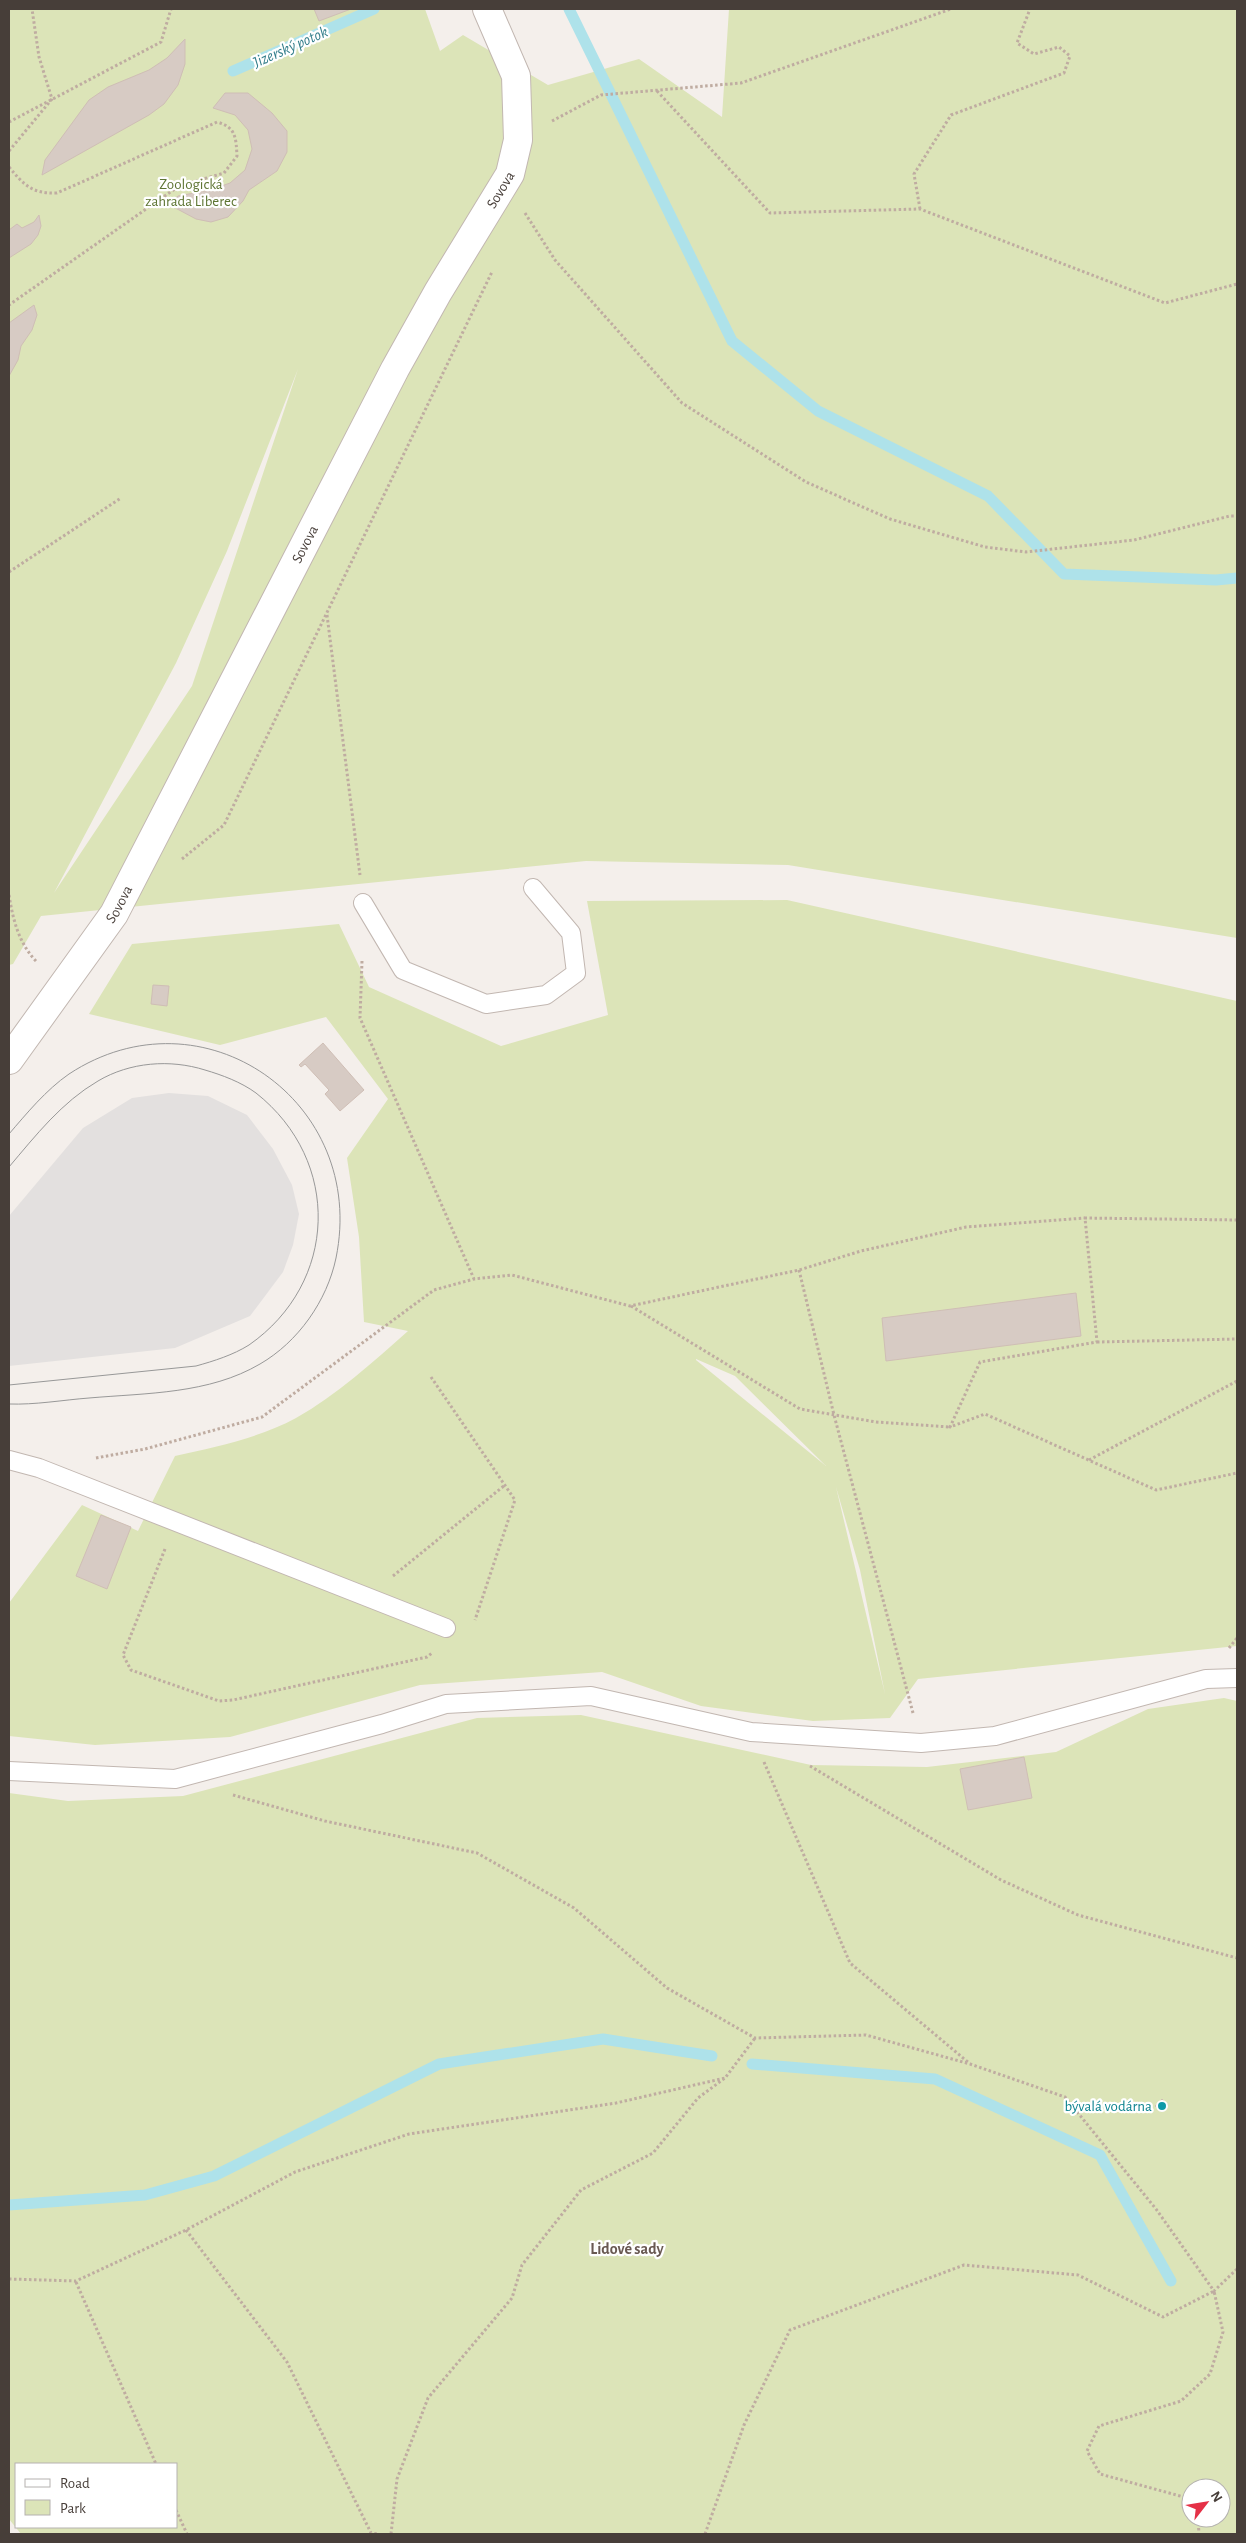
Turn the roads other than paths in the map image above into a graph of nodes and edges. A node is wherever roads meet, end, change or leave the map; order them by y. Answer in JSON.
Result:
{"nodes":[{"id":1,"x":486,"y":9,"type":"edge"},
{"id":2,"x":533,"y":888,"type":"dead end"},
{"id":3,"x":364,"y":903,"type":"dead end"},
{"id":4,"x":9,"y":1060,"type":"edge"},
{"id":5,"x":9,"y":1460,"type":"edge"},
{"id":6,"x":452,"y":1629,"type":"road end"},
{"id":7,"x":1237,"y":1678,"type":"edge"},
{"id":8,"x":9,"y":1772,"type":"edge"}],
"edges":[{"from":1,"to":4,"type":"street","name":"Sovova"},
{"from":2,"to":3,"type":"lane"},
{"from":5,"to":6,"type":"lane"},
{"from":7,"to":8,"type":"lane"}]}
